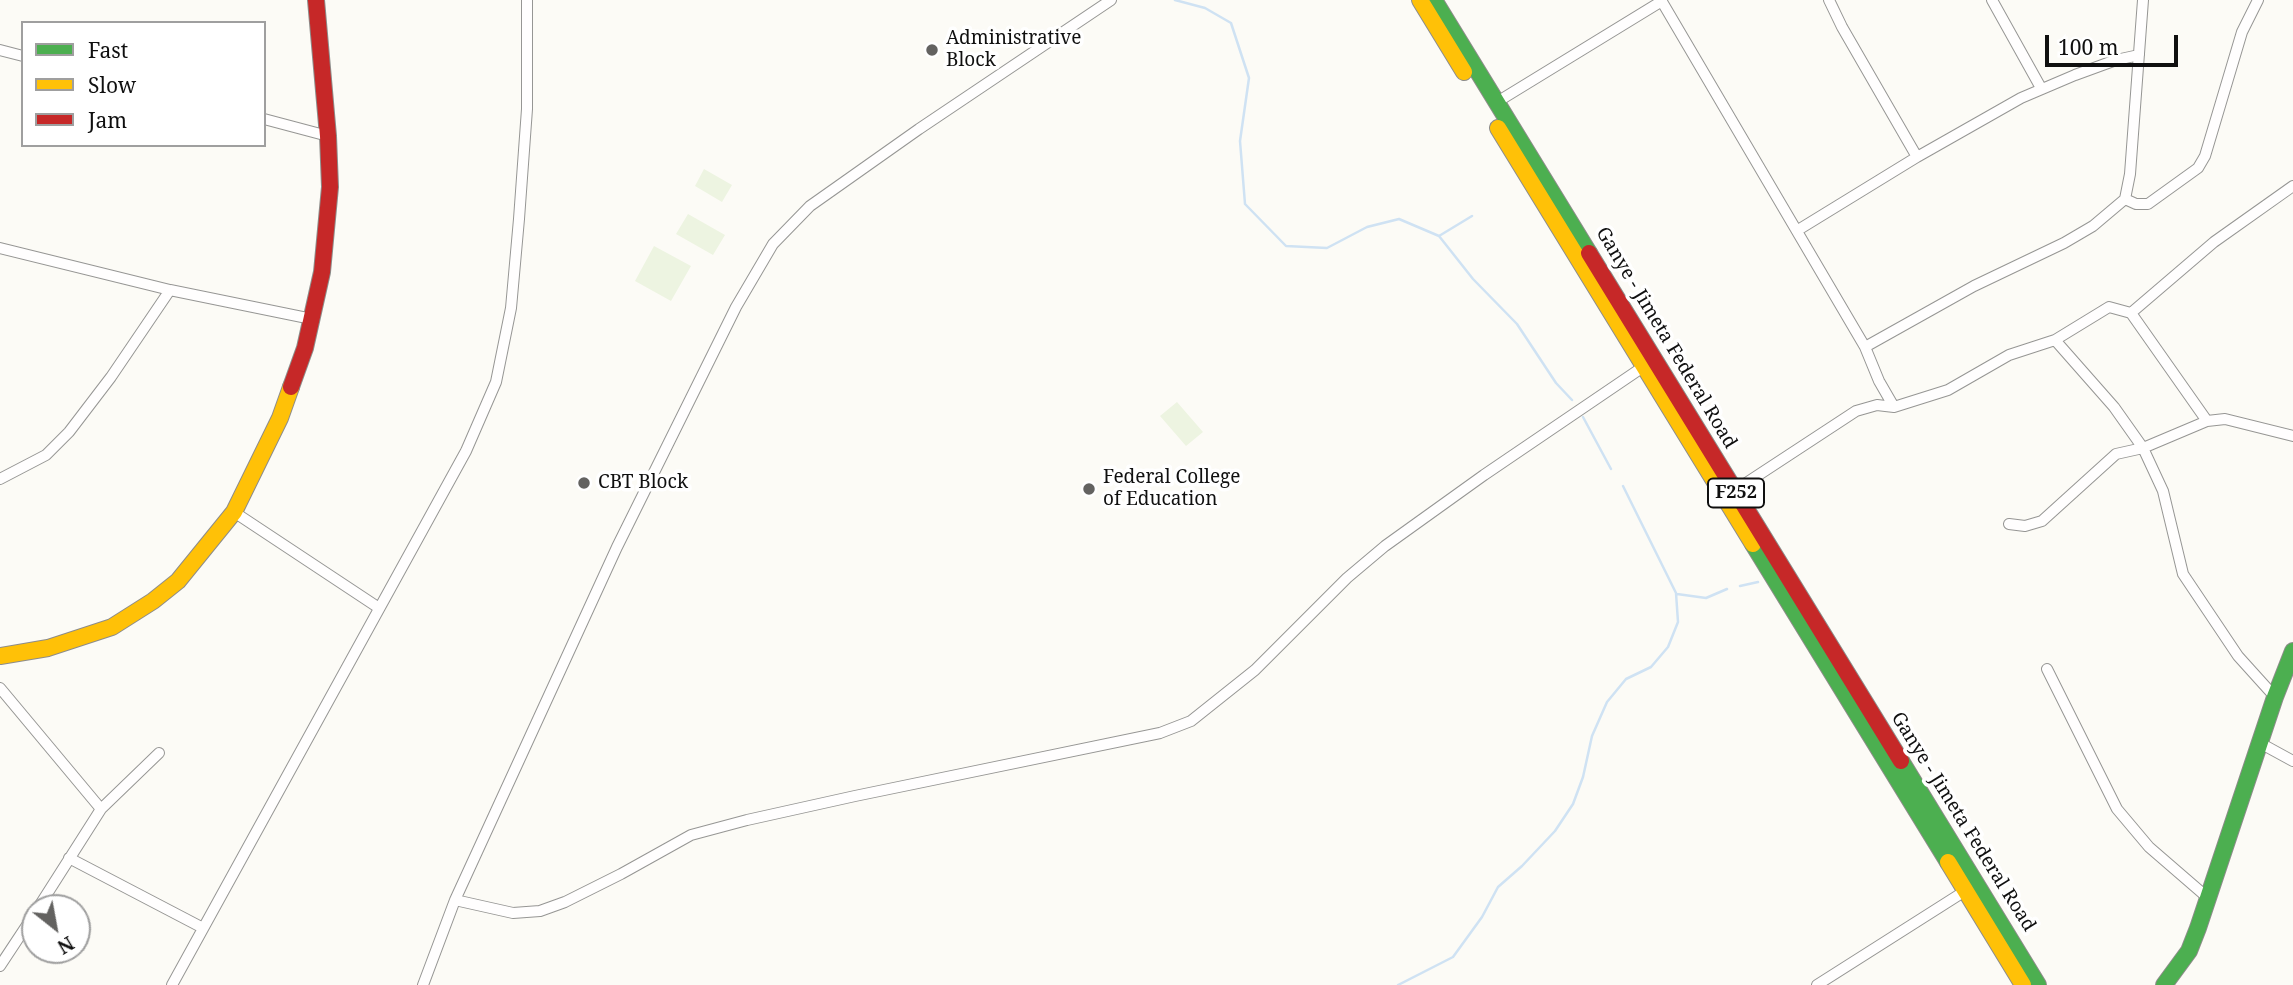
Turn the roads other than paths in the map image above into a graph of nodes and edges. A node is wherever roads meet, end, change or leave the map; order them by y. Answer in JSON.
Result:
{"nodes":[{"id":1,"x":316,"y":0,"type":"edge"},
{"id":2,"x":527,"y":0,"type":"edge"},
{"id":3,"x":1111,"y":0,"type":"edge"},
{"id":4,"x":1420,"y":0,"type":"edge"},
{"id":5,"x":1434,"y":0,"type":"edge"},
{"id":6,"x":1829,"y":0,"type":"edge"},
{"id":7,"x":1992,"y":0,"type":"edge"},
{"id":8,"x":2143,"y":0,"type":"edge"},
{"id":9,"x":2258,"y":0,"type":"edge"},
{"id":10,"x":1661,"y":1,"type":"edge"},
{"id":11,"x":0,"y":50,"type":"edge"},
{"id":12,"x":21,"y":55,"type":"edge"},
{"id":13,"x":2139,"y":55,"type":"junction"},
{"id":14,"x":2041,"y":88,"type":"junction"},
{"id":15,"x":1497,"y":102,"type":"junction"},
{"id":16,"x":266,"y":120,"type":"edge"},
{"id":17,"x":328,"y":136,"type":"junction"},
{"id":18,"x":1917,"y":157,"type":"junction"},
{"id":19,"x":2293,"y":186,"type":"edge"},
{"id":20,"x":2125,"y":199,"type":"junction"},
{"id":21,"x":1798,"y":230,"type":"junction"},
{"id":22,"x":0,"y":248,"type":"edge"},
{"id":23,"x":170,"y":290,"type":"junction"},
{"id":24,"x":2131,"y":313,"type":"junction"},
{"id":25,"x":312,"y":318,"type":"junction"},
{"id":26,"x":2055,"y":340,"type":"junction"},
{"id":27,"x":1865,"y":347,"type":"junction"},
{"id":28,"x":1643,"y":367,"type":"junction"},
{"id":29,"x":1894,"y":407,"type":"junction"},
{"id":30,"x":2207,"y":421,"type":"junction"},
{"id":31,"x":2293,"y":436,"type":"edge"},
{"id":32,"x":2143,"y":448,"type":"junction"},
{"id":33,"x":0,"y":479,"type":"edge"},
{"id":34,"x":1729,"y":494,"type":"junction"},
{"id":35,"x":234,"y":512,"type":"junction"},
{"id":36,"x":2009,"y":524,"type":"dead end"},
{"id":37,"x":379,"y":608,"type":"junction"},
{"id":38,"x":2293,"y":651,"type":"edge"},
{"id":39,"x":0,"y":656,"type":"edge"},
{"id":40,"x":2047,"y":669,"type":"dead end"},
{"id":41,"x":0,"y":688,"type":"edge"},
{"id":42,"x":2275,"y":697,"type":"junction"},
{"id":43,"x":2260,"y":743,"type":"junction"},
{"id":44,"x":159,"y":753,"type":"dead end"},
{"id":45,"x":2293,"y":761,"type":"edge"},
{"id":46,"x":1918,"y":801,"type":"junction"},
{"id":47,"x":101,"y":809,"type":"junction"},
{"id":48,"x":69,"y":858,"type":"junction"},
{"id":49,"x":1965,"y":891,"type":"junction"},
{"id":50,"x":47,"y":894,"type":"edge"},
{"id":51,"x":2208,"y":898,"type":"junction"},
{"id":52,"x":455,"y":900,"type":"junction"},
{"id":53,"x":203,"y":928,"type":"junction"},
{"id":54,"x":21,"y":934,"type":"edge"},
{"id":55,"x":0,"y":966,"type":"edge"},
{"id":56,"x":172,"y":985,"type":"edge"},
{"id":57,"x":423,"y":985,"type":"edge"},
{"id":58,"x":1817,"y":985,"type":"edge"},
{"id":59,"x":2022,"y":985,"type":"edge"},
{"id":60,"x":2038,"y":985,"type":"edge"},
{"id":61,"x":2164,"y":985,"type":"edge"}],
"edges":[{"from":1,"to":17,"type":"main road"},
{"from":2,"to":37,"type":"street"},
{"from":3,"to":52,"type":"street"},
{"from":4,"to":28,"type":"main road","name":"Ganye - Jimeta Federal Road","number":"F252"},
{"from":5,"to":15,"type":"main road","name":"Ganye - Jimeta Federal Road","number":"F252"},
{"from":6,"to":18,"type":"street"},
{"from":7,"to":14,"type":"street"},
{"from":8,"to":13,"type":"street"},
{"from":9,"to":20,"type":"street"},
{"from":10,"to":15,"type":"street"},
{"from":10,"to":21,"type":"street"},
{"from":11,"to":12,"type":"street"},
{"from":13,"to":14,"type":"street"},
{"from":13,"to":20,"type":"street"},
{"from":14,"to":18,"type":"street"},
{"from":15,"to":34,"type":"main road","name":"Ganye - Jimeta Federal Road","number":"F252"},
{"from":16,"to":17,"type":"street"},
{"from":17,"to":25,"type":"main road"},
{"from":18,"to":21,"type":"street"},
{"from":19,"to":24,"type":"street"},
{"from":20,"to":27,"type":"street"},
{"from":21,"to":27,"type":"street"},
{"from":22,"to":23,"type":"street"},
{"from":23,"to":25,"type":"street"},
{"from":23,"to":33,"type":"street"},
{"from":24,"to":26,"type":"street"},
{"from":24,"to":30,"type":"street"},
{"from":25,"to":35,"type":"main road"},
{"from":26,"to":29,"type":"street"},
{"from":26,"to":32,"type":"street"},
{"from":27,"to":29,"type":"street"},
{"from":28,"to":34,"type":"main road","name":"Ganye - Jimeta Federal Road","number":"F252"},
{"from":28,"to":52,"type":"street"},
{"from":29,"to":34,"type":"street"},
{"from":30,"to":31,"type":"street"},
{"from":30,"to":32,"type":"street"},
{"from":32,"to":36,"type":"street"},
{"from":32,"to":42,"type":"street"},
{"from":34,"to":46,"type":"main road","name":"Ganye - Jimeta Federal Road","number":"F252"},
{"from":35,"to":37,"type":"street"},
{"from":35,"to":39,"type":"main road"},
{"from":37,"to":53,"type":"street"},
{"from":38,"to":42,"type":"main road"},
{"from":40,"to":51,"type":"street"},
{"from":41,"to":47,"type":"street"},
{"from":42,"to":43,"type":"main road"},
{"from":43,"to":45,"type":"street"},
{"from":43,"to":51,"type":"main road"},
{"from":44,"to":47,"type":"street"},
{"from":46,"to":49,"type":"main road","name":"Ganye - Jimeta Federal Road","number":"F252"},
{"from":46,"to":60,"type":"main road","name":"Ganye - Jimeta Federal Road","number":"F252"},
{"from":47,"to":48,"type":"street"},
{"from":48,"to":50,"type":"street"},
{"from":48,"to":53,"type":"street"},
{"from":49,"to":58,"type":"street"},
{"from":49,"to":59,"type":"main road","name":"Ganye - Jimeta Federal Road","number":"F252"},
{"from":51,"to":61,"type":"main road"},
{"from":52,"to":57,"type":"street"},
{"from":53,"to":56,"type":"street"},
{"from":54,"to":55,"type":"street"}]}
